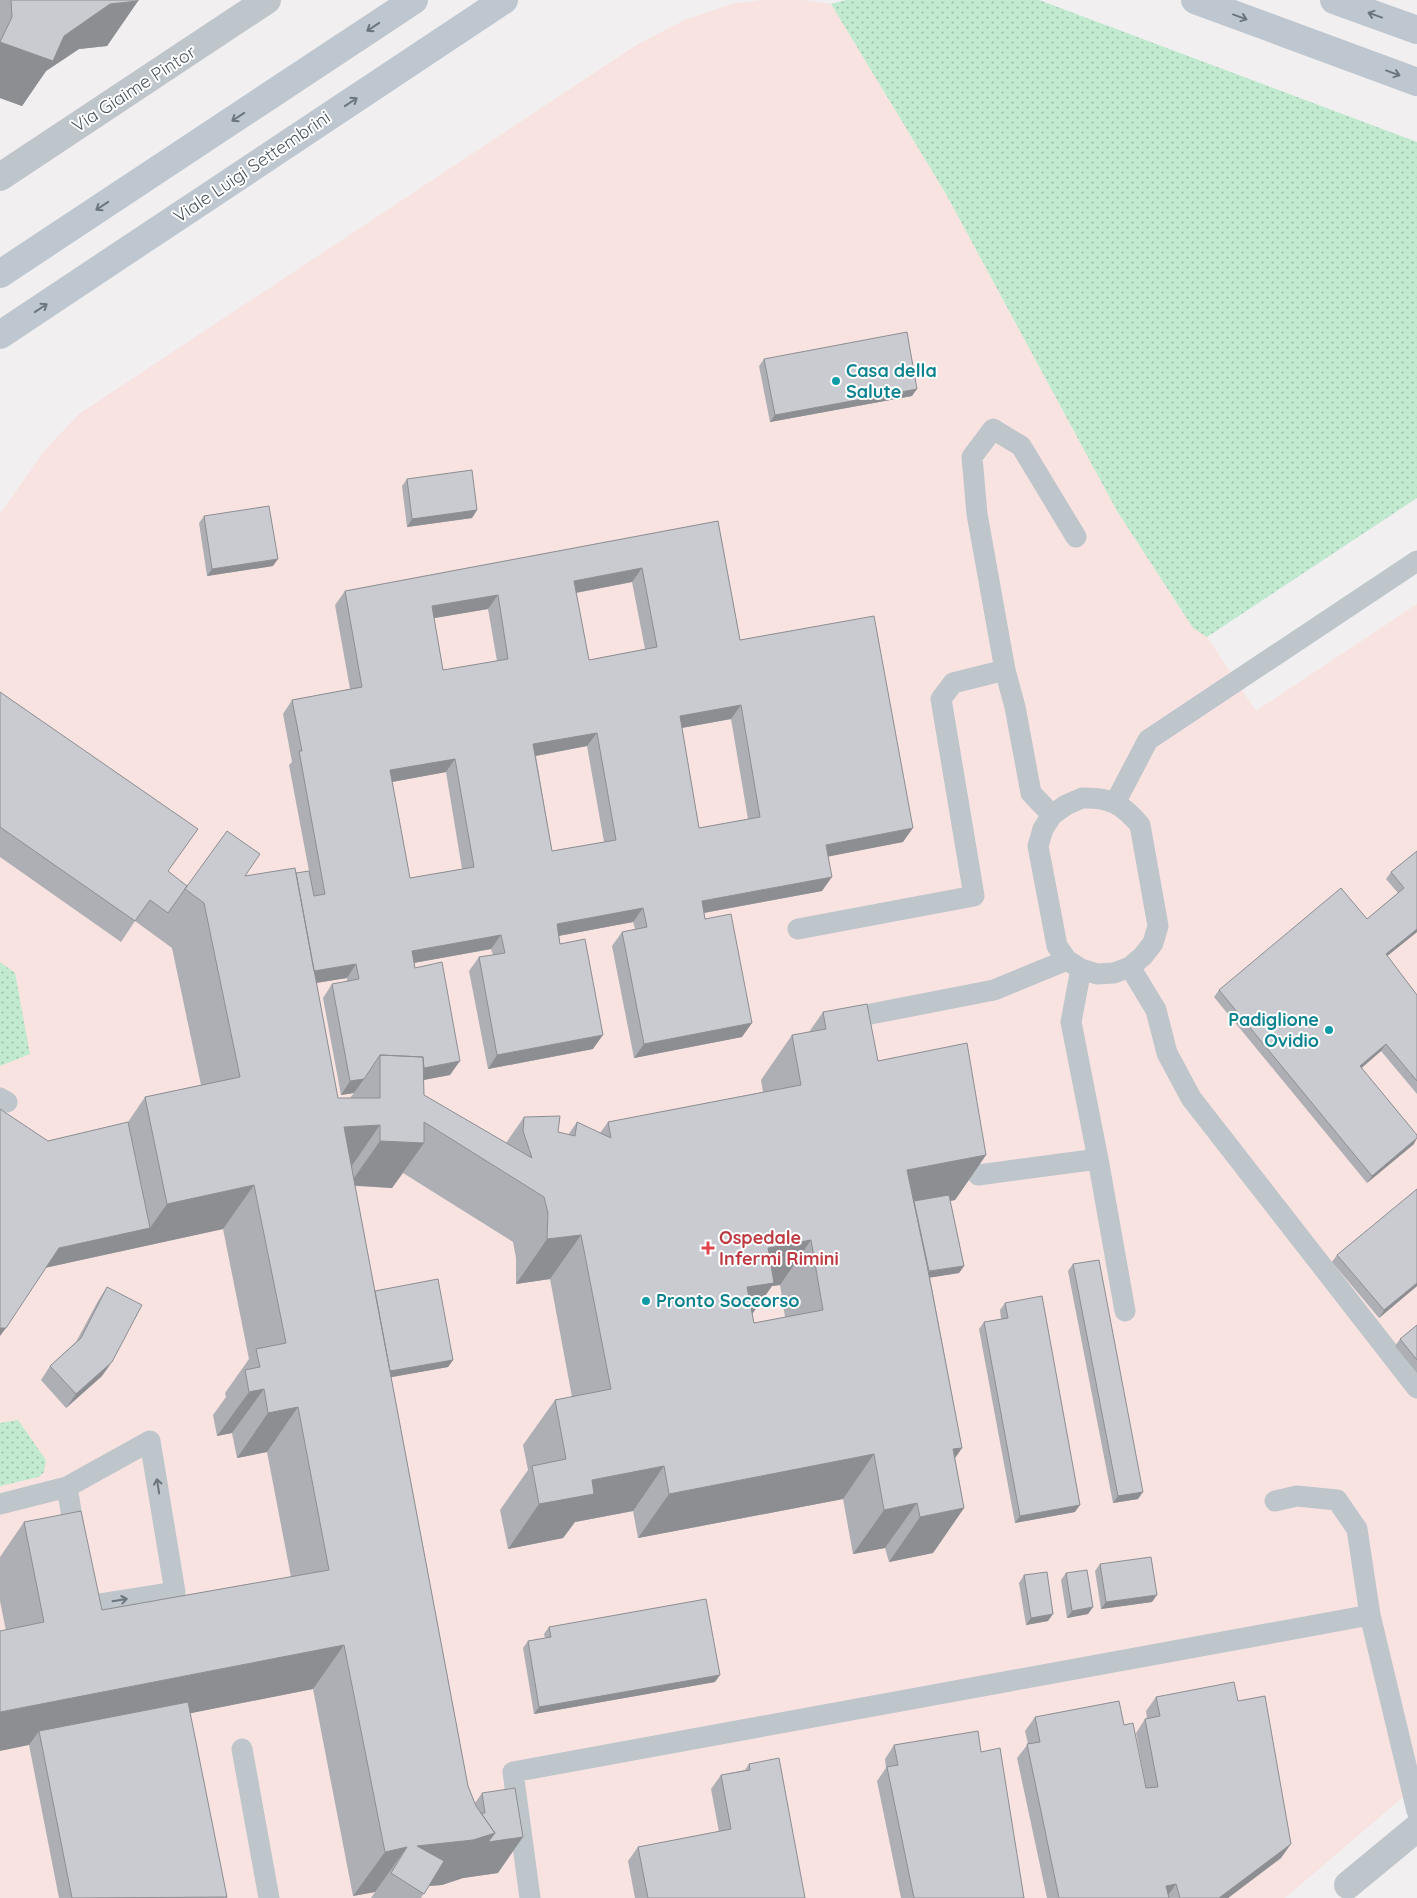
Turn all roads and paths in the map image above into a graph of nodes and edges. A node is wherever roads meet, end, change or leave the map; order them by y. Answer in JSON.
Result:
{"nodes":[{"id":1,"x":267,"y":0,"type":"edge"},
{"id":2,"x":414,"y":0,"type":"edge"},
{"id":3,"x":504,"y":0,"type":"edge"},
{"id":4,"x":1194,"y":0,"type":"edge"},
{"id":5,"x":1334,"y":0,"type":"edge"},
{"id":6,"x":1417,"y":30,"type":"edge"},
{"id":7,"x":1417,"y":82,"type":"edge"},
{"id":8,"x":0,"y":177,"type":"edge"},
{"id":9,"x":0,"y":274,"type":"edge"},
{"id":10,"x":0,"y":335,"type":"edge"},
{"id":11,"x":1076,"y":536,"type":"dead end"},
{"id":12,"x":1417,"y":561,"type":"edge"},
{"id":13,"x":1005,"y":670,"type":"junction"},
{"id":14,"x":1115,"y":803,"type":"junction"},
{"id":15,"x":1052,"y":815,"type":"junction"},
{"id":16,"x":798,"y":929,"type":"dead end"},
{"id":17,"x":1074,"y":964,"type":"junction"},
{"id":18,"x":1130,"y":967,"type":"junction"},
{"id":19,"x":845,"y":1020,"type":"edge"},
{"id":20,"x":1098,"y":1159,"type":"junction"},
{"id":21,"x":978,"y":1175,"type":"edge"},
{"id":22,"x":1124,"y":1311,"type":"dead end"},
{"id":23,"x":1417,"y":1388,"type":"edge"},
{"id":24,"x":67,"y":1487,"type":"junction"},
{"id":25,"x":1275,"y":1501,"type":"dead end"},
{"id":26,"x":0,"y":1504,"type":"edge"},
{"id":27,"x":1370,"y":1615,"type":"junction"},
{"id":28,"x":242,"y":1749,"type":"dead end"},
{"id":29,"x":1417,"y":1811,"type":"edge"},
{"id":30,"x":1417,"y":1828,"type":"edge"},
{"id":31,"x":1348,"y":1884,"type":"dead end"},
{"id":32,"x":269,"y":1898,"type":"edge"},
{"id":33,"x":530,"y":1898,"type":"edge"}],
"edges":[{"from":1,"to":8,"type":"street","name":"Via Giaime Pintor"},
{"from":2,"to":9,"type":"main road","one_way":true},
{"from":10,"to":3,"type":"main road","name":"Viale Luigi Settembrini","one_way":true},
{"from":4,"to":7,"type":"main road","one_way":true},
{"from":6,"to":5,"type":"main road","one_way":true},
{"from":11,"to":13,"type":"lane"},
{"from":12,"to":14,"type":"lane"},
{"from":13,"to":15,"type":"lane"},
{"from":13,"to":16,"type":"lane"},
{"from":14,"to":15,"type":"lane"},
{"from":14,"to":18,"type":"lane"},
{"from":15,"to":17,"type":"lane"},
{"from":17,"to":18,"type":"lane"},
{"from":17,"to":19,"type":"lane"},
{"from":17,"to":20,"type":"lane"},
{"from":18,"to":23,"type":"lane"},
{"from":20,"to":21,"type":"lane"},
{"from":20,"to":22,"type":"lane"},
{"from":24,"to":24,"type":"lane","one_way":true},
{"from":24,"to":26,"type":"lane"},
{"from":25,"to":27,"type":"lane"},
{"from":27,"to":29,"type":"lane"},
{"from":27,"to":33,"type":"lane"},
{"from":28,"to":32,"type":"lane"},
{"from":30,"to":31,"type":"street"}]}
